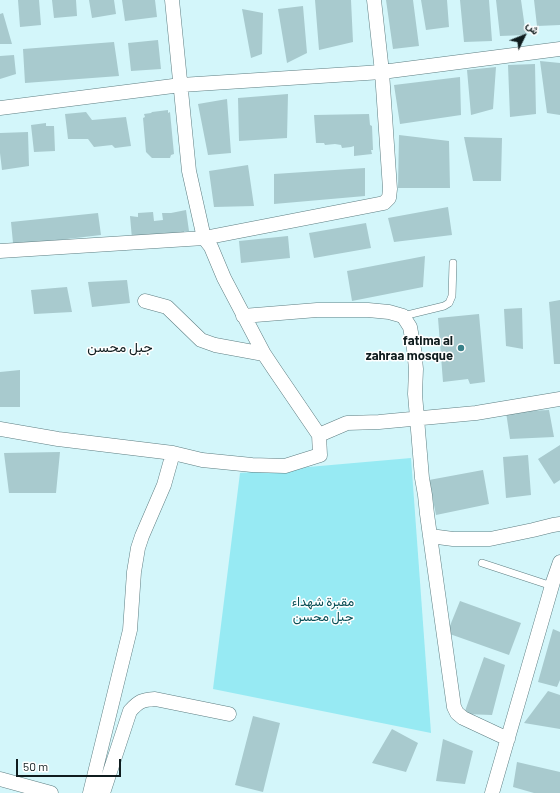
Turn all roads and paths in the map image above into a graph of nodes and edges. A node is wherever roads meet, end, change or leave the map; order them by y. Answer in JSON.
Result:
{"nodes":[{"id":1,"x":172,"y":0,"type":"edge"},
{"id":2,"x":374,"y":0,"type":"edge"},
{"id":3,"x":560,"y":49,"type":"edge"},
{"id":4,"x":382,"y":72,"type":"junction"},
{"id":5,"x":181,"y":85,"type":"junction"},
{"id":6,"x":0,"y":108,"type":"edge"},
{"id":7,"x":204,"y":238,"type":"junction"},
{"id":8,"x":0,"y":251,"type":"edge"},
{"id":9,"x":453,"y":263,"type":"dead end"},
{"id":10,"x":146,"y":302,"type":"dead end"},
{"id":11,"x":243,"y":316,"type":"junction"},
{"id":12,"x":403,"y":316,"type":"junction"},
{"id":13,"x":264,"y":354,"type":"junction"},
{"id":14,"x":560,"y":399,"type":"edge"},
{"id":15,"x":417,"y":418,"type":"junction"},
{"id":16,"x":0,"y":429,"type":"edge"},
{"id":17,"x":319,"y":435,"type":"junction"},
{"id":18,"x":173,"y":453,"type":"junction"},
{"id":19,"x":560,"y":524,"type":"edge"},
{"id":20,"x":430,"y":536,"type":"junction"},
{"id":21,"x":560,"y":562,"type":"edge"},
{"id":22,"x":482,"y":563,"type":"dead end"},
{"id":23,"x":555,"y":584,"type":"edge"},
{"id":24,"x":229,"y":714,"type":"dead end"},
{"id":25,"x":508,"y":739,"type":"junction"},
{"id":26,"x":0,"y":779,"type":"edge"},
{"id":27,"x":51,"y":793,"type":"edge"},
{"id":28,"x":90,"y":793,"type":"edge"},
{"id":29,"x":103,"y":793,"type":"edge"},
{"id":30,"x":492,"y":793,"type":"edge"}],
"edges":[{"from":1,"to":5,"type":"street"},
{"from":2,"to":4,"type":"street"},
{"from":3,"to":4,"type":"street"},
{"from":4,"to":5,"type":"street"},
{"from":4,"to":7,"type":"street"},
{"from":5,"to":6,"type":"street"},
{"from":5,"to":7,"type":"street"},
{"from":7,"to":8,"type":"street"},
{"from":7,"to":11,"type":"street"},
{"from":9,"to":12,"type":"lane"},
{"from":10,"to":13,"type":"street"},
{"from":11,"to":12,"type":"street"},
{"from":11,"to":13,"type":"street"},
{"from":12,"to":15,"type":"street"},
{"from":13,"to":17,"type":"street"},
{"from":14,"to":15,"type":"street"},
{"from":15,"to":17,"type":"street"},
{"from":15,"to":20,"type":"street"},
{"from":16,"to":18,"type":"street"},
{"from":17,"to":18,"type":"street"},
{"from":18,"to":28,"type":"street"},
{"from":19,"to":20,"type":"street"},
{"from":20,"to":25,"type":"street"},
{"from":21,"to":23,"type":"street"},
{"from":22,"to":23,"type":"lane"},
{"from":23,"to":25,"type":"street"},
{"from":24,"to":29,"type":"street"},
{"from":25,"to":30,"type":"street"},
{"from":26,"to":27,"type":"street"}]}
